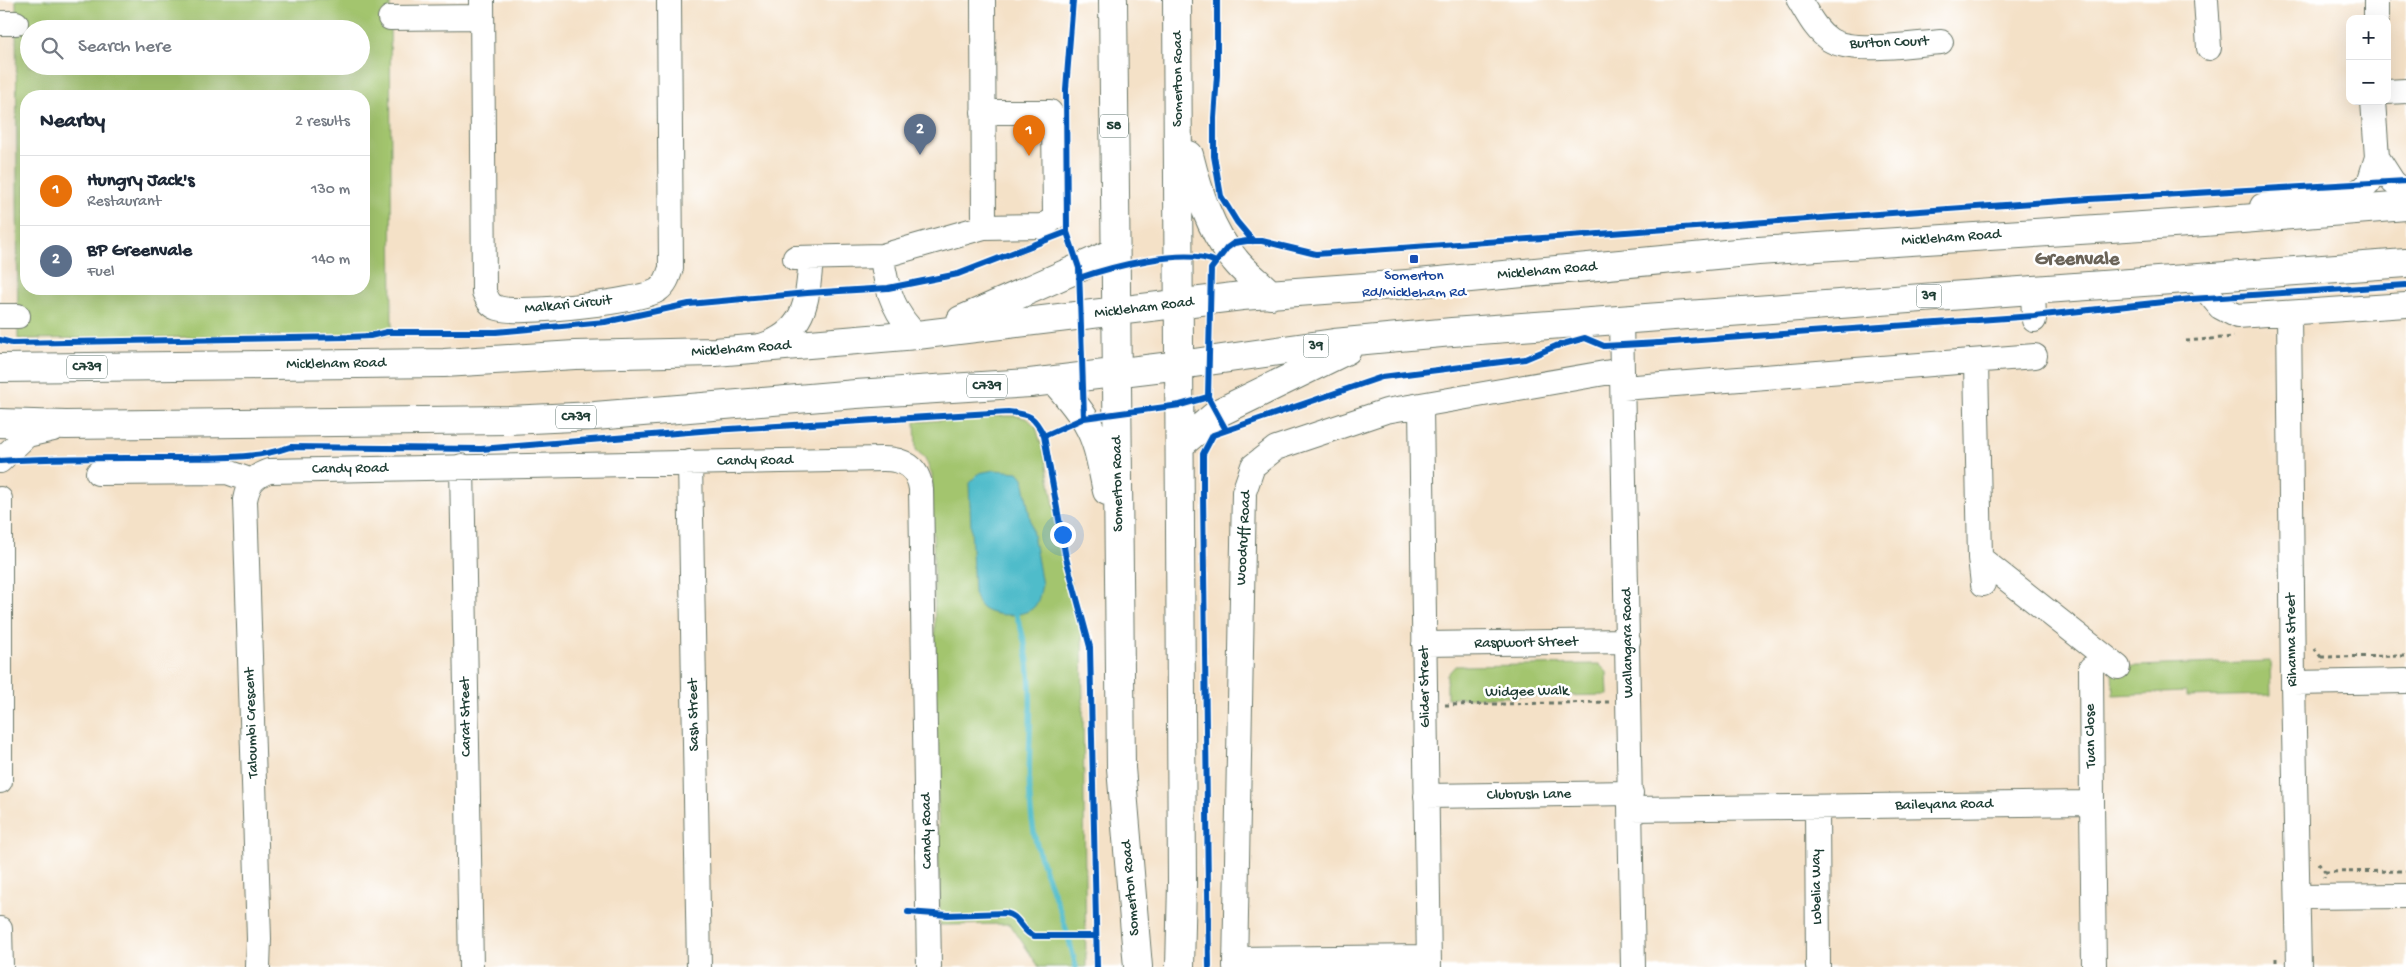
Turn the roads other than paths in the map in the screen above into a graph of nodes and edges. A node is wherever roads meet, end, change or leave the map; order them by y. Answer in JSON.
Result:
{"nodes":[{"id":1,"x":669,"y":0,"type":"edge"},
{"id":2,"x":983,"y":0,"type":"edge"},
{"id":3,"x":1178,"y":0,"type":"edge"},
{"id":4,"x":1799,"y":0,"type":"edge"},
{"id":5,"x":2206,"y":0,"type":"edge"},
{"id":6,"x":2376,"y":0,"type":"edge"},
{"id":7,"x":1109,"y":5,"type":"edge"},
{"id":8,"x":482,"y":9,"type":"edge"},
{"id":9,"x":2376,"y":15,"type":"edge"},
{"id":10,"x":390,"y":18,"type":"dead end"},
{"id":11,"x":1940,"y":42,"type":"dead end"},
{"id":12,"x":2209,"y":48,"type":"dead end"},
{"id":13,"x":2406,"y":91,"type":"edge"},
{"id":14,"x":2391,"y":92,"type":"edge"},
{"id":15,"x":2373,"y":105,"type":"edge"},
{"id":16,"x":1178,"y":107,"type":"junction"},
{"id":17,"x":983,"y":112,"type":"junction"},
{"id":18,"x":2377,"y":152,"type":"junction"},
{"id":19,"x":2406,"y":193,"type":"edge"},
{"id":20,"x":2406,"y":206,"type":"edge"},
{"id":21,"x":2204,"y":222,"type":"junction"},
{"id":22,"x":984,"y":227,"type":"junction"},
{"id":23,"x":1115,"y":252,"type":"junction"},
{"id":24,"x":882,"y":256,"type":"junction"},
{"id":25,"x":2406,"y":263,"type":"edge"},
{"id":26,"x":2195,"y":277,"type":"junction"},
{"id":27,"x":2033,"y":289,"type":"junction"},
{"id":28,"x":1272,"y":294,"type":"junction"},
{"id":29,"x":1180,"y":304,"type":"junction"},
{"id":30,"x":2406,"y":305,"type":"edge"},
{"id":31,"x":1116,"y":311,"type":"junction"},
{"id":32,"x":2289,"y":312,"type":"junction"},
{"id":33,"x":1621,"y":318,"type":"junction"},
{"id":34,"x":2034,"y":320,"type":"dead end"},
{"id":35,"x":917,"y":335,"type":"junction"},
{"id":36,"x":1366,"y":340,"type":"junction"},
{"id":37,"x":752,"y":349,"type":"junction"},
{"id":38,"x":2035,"y":356,"type":"dead end"},
{"id":39,"x":1976,"y":362,"type":"junction"},
{"id":40,"x":1180,"y":365,"type":"junction"},
{"id":41,"x":0,"y":368,"type":"edge"},
{"id":42,"x":1117,"y":372,"type":"junction"},
{"id":43,"x":1623,"y":379,"type":"junction"},
{"id":44,"x":1054,"y":380,"type":"junction"},
{"id":45,"x":1421,"y":407,"type":"junction"},
{"id":46,"x":0,"y":423,"type":"edge"},
{"id":47,"x":66,"y":425,"type":"junction"},
{"id":48,"x":1181,"y":444,"type":"junction"},
{"id":49,"x":0,"y":460,"type":"edge"},
{"id":50,"x":690,"y":462,"type":"junction"},
{"id":51,"x":462,"y":466,"type":"junction"},
{"id":52,"x":98,"y":473,"type":"dead end"},
{"id":53,"x":252,"y":481,"type":"junction"},
{"id":54,"x":0,"y":500,"type":"edge"},
{"id":55,"x":1118,"y":539,"type":"junction"},
{"id":56,"x":1980,"y":558,"type":"junction"},
{"id":57,"x":1983,"y":584,"type":"dead end"},
{"id":58,"x":1628,"y":642,"type":"junction"},
{"id":59,"x":1424,"y":644,"type":"junction"},
{"id":60,"x":2118,"y":666,"type":"dead end"},
{"id":61,"x":2091,"y":668,"type":"dead end"},
{"id":62,"x":2406,"y":681,"type":"edge"},
{"id":63,"x":2293,"y":683,"type":"junction"},
{"id":64,"x":0,"y":687,"type":"edge"},
{"id":65,"x":0,"y":780,"type":"edge"},
{"id":66,"x":1426,"y":796,"type":"junction"},
{"id":67,"x":1631,"y":801,"type":"junction"},
{"id":68,"x":2092,"y":803,"type":"junction"},
{"id":69,"x":1817,"y":807,"type":"junction"},
{"id":70,"x":2406,"y":896,"type":"edge"},
{"id":71,"x":2298,"y":898,"type":"junction"},
{"id":72,"x":0,"y":929,"type":"edge"},
{"id":73,"x":1429,"y":962,"type":"edge"},
{"id":74,"x":1235,"y":963,"type":"edge"},
{"id":75,"x":1,"y":967,"type":"edge"},
{"id":76,"x":258,"y":967,"type":"edge"},
{"id":77,"x":471,"y":967,"type":"edge"},
{"id":78,"x":699,"y":967,"type":"edge"},
{"id":79,"x":929,"y":967,"type":"edge"},
{"id":80,"x":1138,"y":967,"type":"edge"},
{"id":81,"x":1180,"y":967,"type":"edge"},
{"id":82,"x":1633,"y":967,"type":"edge"},
{"id":83,"x":1818,"y":967,"type":"edge"},
{"id":84,"x":2094,"y":967,"type":"edge"},
{"id":85,"x":2299,"y":967,"type":"edge"}],
"edges":[{"from":1,"to":8,"type":"street","name":"Malkari Circuit"},
{"from":2,"to":17,"type":"street"},
{"from":3,"to":16,"type":"main road","name":"Somerton Road"},
{"from":4,"to":11,"type":"street","name":"Burton Court"},
{"from":5,"to":12,"type":"street"},
{"from":6,"to":9,"type":"street"},
{"from":7,"to":23,"type":"main road","name":"Somerton Road","number":"58"},
{"from":8,"to":10,"type":"street"},
{"from":13,"to":14,"type":"street"},
{"from":15,"to":18,"type":"street"},
{"from":16,"to":28,"type":"main road"},
{"from":16,"to":29,"type":"main road","name":"Somerton Road"},
{"from":17,"to":22,"type":"street"},
{"from":17,"to":22,"type":"street"},
{"from":18,"to":19,"type":"street"},
{"from":18,"to":21,"type":"street"},
{"from":20,"to":21,"type":"main road","name":"Mickleham Road"},
{"from":21,"to":28,"type":"main road","name":"Mickleham Road"},
{"from":22,"to":24,"type":"street"},
{"from":23,"to":31,"type":"main road","name":"Somerton Road","number":"58"},
{"from":23,"to":35,"type":"main road"},
{"from":24,"to":35,"type":"street"},
{"from":24,"to":37,"type":"street"},
{"from":25,"to":26,"type":"main road","number":"39"},
{"from":26,"to":27,"type":"main road","number":"39"},
{"from":26,"to":32,"type":"street"},
{"from":27,"to":33,"type":"main road","number":"39"},
{"from":27,"to":34,"type":"street"},
{"from":28,"to":29,"type":"main road","name":"Mickleham Road"},
{"from":29,"to":31,"type":"main road","name":"Mickleham Road","number":"C739"},
{"from":29,"to":40,"type":"main road","name":"Somerton Road"},
{"from":30,"to":32,"type":"street"},
{"from":31,"to":35,"type":"main road","name":"Mickleham Road","number":"C739"},
{"from":31,"to":42,"type":"main road","name":"Somerton Road","number":"58"},
{"from":32,"to":63,"type":"street","name":"Rihanna Street"},
{"from":33,"to":36,"type":"main road","number":"39"},
{"from":33,"to":43,"type":"street","name":"Wallangara Road"},
{"from":35,"to":37,"type":"main road","name":"Mickleham Road","number":"C739"},
{"from":36,"to":40,"type":"main road","number":"39"},
{"from":36,"to":48,"type":"main road"},
{"from":37,"to":41,"type":"main road","name":"Mickleham Road","number":"C739"},
{"from":38,"to":39,"type":"street","name":"Woodruff Road"},
{"from":39,"to":43,"type":"street","name":"Woodruff Road"},
{"from":39,"to":56,"type":"street"},
{"from":40,"to":42,"type":"main road","number":"39"},
{"from":40,"to":48,"type":"main road","name":"Somerton Road"},
{"from":42,"to":44,"type":"main road","number":"C739"},
{"from":42,"to":55,"type":"main road","name":"Somerton Road","number":"58"},
{"from":43,"to":45,"type":"street","name":"Woodruff Road"},
{"from":43,"to":58,"type":"street","name":"Wallangara Road"},
{"from":44,"to":47,"type":"main road","number":"C739"},
{"from":44,"to":55,"type":"main road"},
{"from":45,"to":59,"type":"street","name":"Glider Street"},
{"from":45,"to":74,"type":"street","name":"Woodruff Road"},
{"from":46,"to":47,"type":"main road","number":"C739"},
{"from":47,"to":49,"type":"street"},
{"from":48,"to":81,"type":"main road","name":"Somerton Road"},
{"from":50,"to":51,"type":"street","name":"Candy Road"},
{"from":50,"to":78,"type":"street","name":"Sash Street"},
{"from":50,"to":79,"type":"street","name":"Candy Road"},
{"from":51,"to":53,"type":"street","name":"Candy Road"},
{"from":51,"to":77,"type":"street","name":"Carat Street"},
{"from":52,"to":53,"type":"street"},
{"from":53,"to":76,"type":"street","name":"Taloumbi Crescent"},
{"from":54,"to":64,"type":"street"},
{"from":55,"to":80,"type":"main road","name":"Somerton Road","number":"58"},
{"from":56,"to":57,"type":"street"},
{"from":56,"to":60,"type":"street"},
{"from":58,"to":59,"type":"street","name":"Raspwort Street"},
{"from":58,"to":67,"type":"street","name":"Wallangara Road"},
{"from":59,"to":66,"type":"street","name":"Glider Street"},
{"from":61,"to":68,"type":"street","name":"Tuan Close"},
{"from":62,"to":63,"type":"street"},
{"from":63,"to":71,"type":"street","name":"Rihanna Street"},
{"from":64,"to":65,"type":"street"},
{"from":66,"to":67,"type":"street","name":"Clubrush Lane"},
{"from":66,"to":73,"type":"street","name":"Glider Street"},
{"from":67,"to":69,"type":"street","name":"Baileyana Road"},
{"from":67,"to":82,"type":"street","name":"Wallangara Road"},
{"from":68,"to":69,"type":"street","name":"Baileyana Road"},
{"from":68,"to":84,"type":"street"},
{"from":69,"to":83,"type":"street","name":"Lobelia Way"},
{"from":70,"to":71,"type":"street"},
{"from":71,"to":85,"type":"street","name":"Rihanna Street"},
{"from":72,"to":75,"type":"street"},
{"from":73,"to":74,"type":"street"}]}
